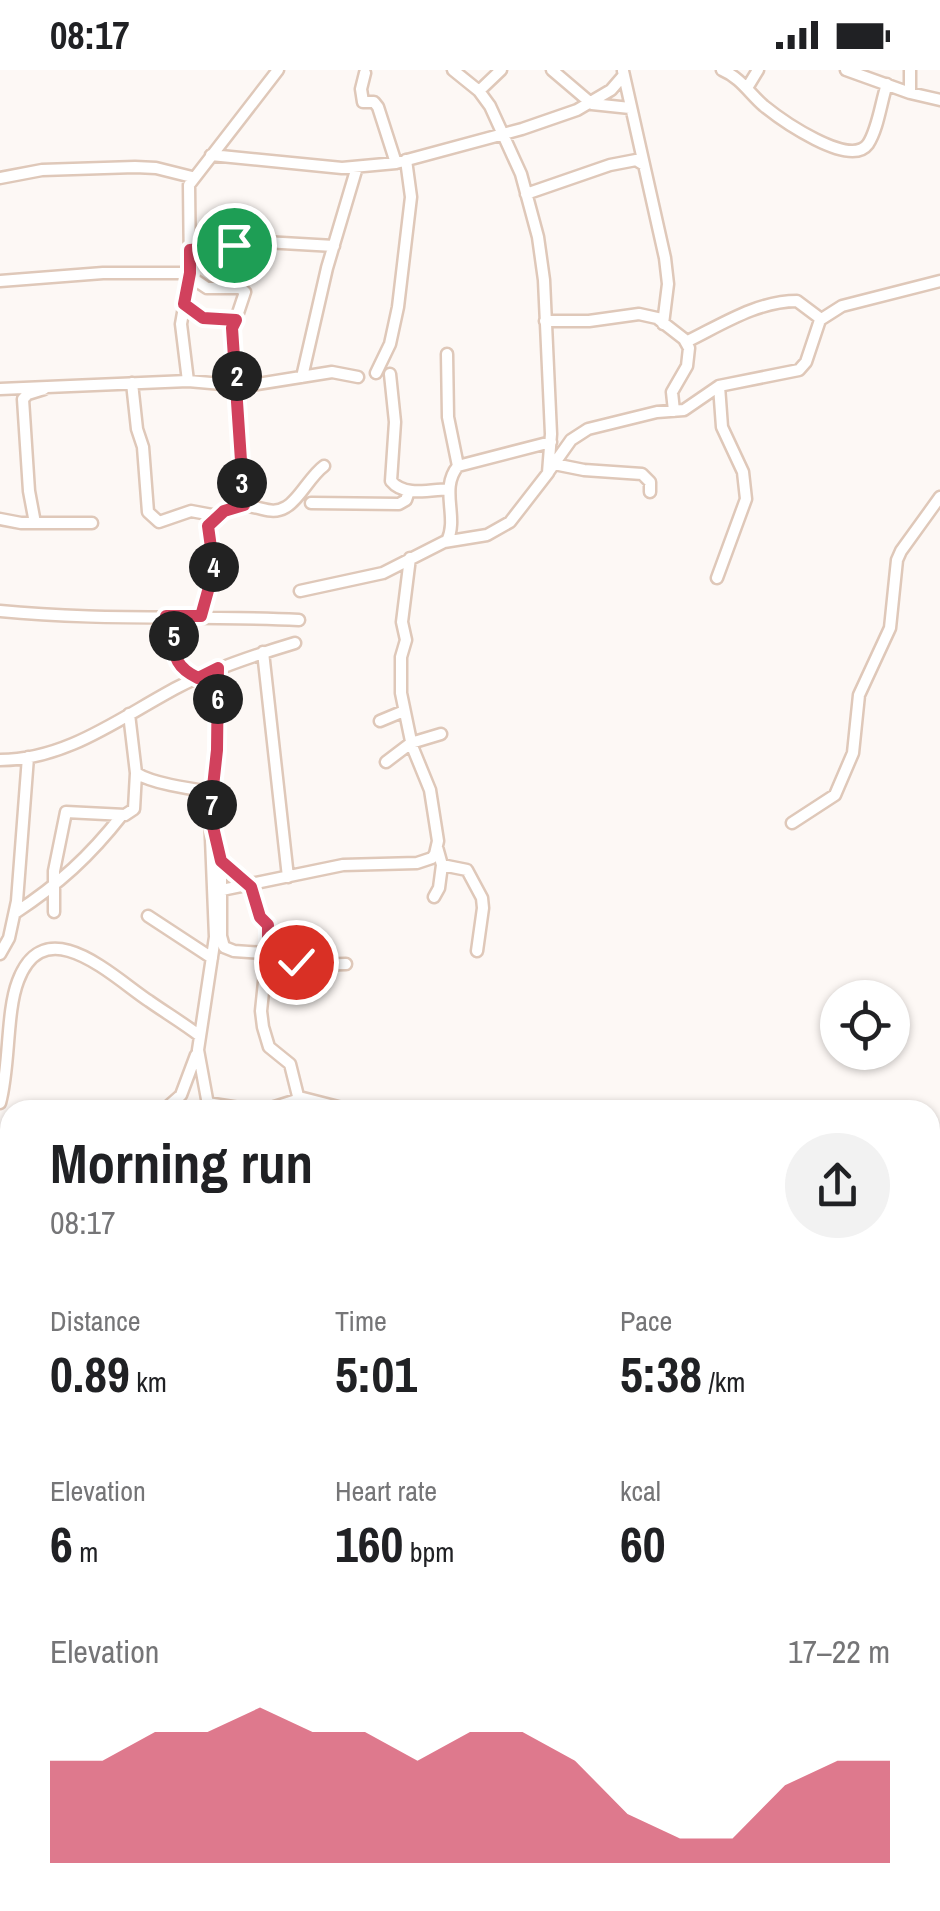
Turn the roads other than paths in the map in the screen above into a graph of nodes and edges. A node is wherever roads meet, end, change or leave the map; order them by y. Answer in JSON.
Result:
{"nodes":[{"id":1,"x":278,"y":70,"type":"edge"},
{"id":2,"x":453,"y":70,"type":"edge"},
{"id":3,"x":501,"y":70,"type":"edge"},
{"id":4,"x":552,"y":70,"type":"edge"},
{"id":5,"x":722,"y":70,"type":"edge"},
{"id":6,"x":758,"y":70,"type":"edge"},
{"id":7,"x":846,"y":70,"type":"edge"},
{"id":8,"x":910,"y":70,"type":"edge"},
{"id":9,"x":365,"y":73,"type":"dead end"},
{"id":10,"x":623,"y":73,"type":"edge"},
{"id":11,"x":886,"y":84,"type":"junction"},
{"id":12,"x":748,"y":88,"type":"junction"},
{"id":13,"x":479,"y":91,"type":"junction"},
{"id":14,"x":910,"y":94,"type":"junction"},
{"id":15,"x":940,"y":100,"type":"edge"},
{"id":16,"x":592,"y":104,"type":"junction"},
{"id":17,"x":630,"y":108,"type":"junction"},
{"id":18,"x":504,"y":134,"type":"junction"},
{"id":19,"x":211,"y":154,"type":"junction"},
{"id":20,"x":401,"y":162,"type":"junction"},
{"id":21,"x":644,"y":166,"type":"junction"},
{"id":22,"x":356,"y":168,"type":"junction"},
{"id":23,"x":192,"y":177,"type":"junction"},
{"id":24,"x":0,"y":178,"type":"edge"},
{"id":25,"x":526,"y":194,"type":"junction"},
{"id":26,"x":334,"y":246,"type":"junction"},
{"id":27,"x":190,"y":250,"type":"junction"},
{"id":28,"x":189,"y":275,"type":"junction"},
{"id":29,"x":940,"y":281,"type":"edge"},
{"id":30,"x":0,"y":282,"type":"edge"},
{"id":31,"x":184,"y":304,"type":"junction"},
{"id":32,"x":821,"y":319,"type":"junction"},
{"id":33,"x":236,"y":320,"type":"junction"},
{"id":34,"x":545,"y":321,"type":"junction"},
{"id":35,"x":663,"y":324,"type":"junction"},
{"id":36,"x":686,"y":342,"type":"junction"},
{"id":37,"x":447,"y":354,"type":"dead end"},
{"id":38,"x":376,"y":374,"type":"dead end"},
{"id":39,"x":390,"y":374,"type":"dead end"},
{"id":40,"x":302,"y":377,"type":"junction"},
{"id":41,"x":358,"y":377,"type":"dead end"},
{"id":42,"x":188,"y":381,"type":"junction"},
{"id":43,"x":132,"y":383,"type":"junction"},
{"id":44,"x":53,"y":385,"type":"junction"},
{"id":45,"x":236,"y":386,"type":"junction"},
{"id":46,"x":719,"y":386,"type":"junction"},
{"id":47,"x":0,"y":388,"type":"edge"},
{"id":48,"x":674,"y":410,"type":"junction"},
{"id":49,"x":551,"y":442,"type":"junction"},
{"id":50,"x":324,"y":466,"type":"dead end"},
{"id":51,"x":458,"y":466,"type":"junction"},
{"id":52,"x":551,"y":468,"type":"junction"},
{"id":53,"x":449,"y":489,"type":"junction"},
{"id":54,"x":409,"y":491,"type":"junction"},
{"id":55,"x":650,"y":492,"type":"dead end"},
{"id":56,"x":940,"y":497,"type":"edge"},
{"id":57,"x":312,"y":503,"type":"dead end"},
{"id":58,"x":244,"y":505,"type":"junction"},
{"id":59,"x":218,"y":516,"type":"junction"},
{"id":60,"x":0,"y":519,"type":"edge"},
{"id":61,"x":35,"y":522,"type":"junction"},
{"id":62,"x":92,"y":523,"type":"dead end"},
{"id":63,"x":447,"y":541,"type":"junction"},
{"id":64,"x":410,"y":558,"type":"junction"},
{"id":65,"x":717,"y":578,"type":"dead end"},
{"id":66,"x":300,"y":592,"type":"dead end"},
{"id":67,"x":0,"y":612,"type":"edge"},
{"id":68,"x":166,"y":616,"type":"junction"},
{"id":69,"x":201,"y":616,"type":"junction"},
{"id":70,"x":299,"y":620,"type":"dead end"},
{"id":71,"x":295,"y":643,"type":"dead end"},
{"id":72,"x":263,"y":652,"type":"junction"},
{"id":73,"x":218,"y":668,"type":"junction"},
{"id":74,"x":198,"y":678,"type":"junction"},
{"id":75,"x":404,"y":711,"type":"junction"},
{"id":76,"x":129,"y":714,"type":"junction"},
{"id":77,"x":380,"y":721,"type":"dead end"},
{"id":78,"x":442,"y":734,"type":"dead end"},
{"id":79,"x":411,"y":743,"type":"junction"},
{"id":80,"x":28,"y":757,"type":"junction"},
{"id":81,"x":0,"y":760,"type":"edge"},
{"id":82,"x":386,"y":762,"type":"dead end"},
{"id":83,"x":136,"y":773,"type":"junction"},
{"id":84,"x":213,"y":792,"type":"junction"},
{"id":85,"x":210,"y":814,"type":"junction"},
{"id":86,"x":122,"y":816,"type":"junction"},
{"id":87,"x":792,"y":823,"type":"dead end"},
{"id":88,"x":437,"y":847,"type":"junction"},
{"id":89,"x":221,"y":861,"type":"junction"},
{"id":90,"x":442,"y":866,"type":"junction"},
{"id":91,"x":288,"y":877,"type":"junction"},
{"id":92,"x":251,"y":887,"type":"junction"},
{"id":93,"x":52,"y":889,"type":"junction"},
{"id":94,"x":222,"y":890,"type":"junction"},
{"id":95,"x":434,"y":897,"type":"dead end"},
{"id":96,"x":54,"y":912,"type":"dead end"},
{"id":97,"x":15,"y":913,"type":"junction"},
{"id":98,"x":148,"y":916,"type":"dead end"},
{"id":99,"x":476,"y":951,"type":"dead end"},
{"id":100,"x":268,"y":953,"type":"junction"},
{"id":101,"x":0,"y":954,"type":"edge"},
{"id":102,"x":212,"y":958,"type":"junction"},
{"id":103,"x":346,"y":964,"type":"dead end"},
{"id":104,"x":200,"y":1036,"type":"junction"},
{"id":105,"x":198,"y":1050,"type":"junction"},
{"id":106,"x":0,"y":1100,"type":"edge"},
{"id":107,"x":173,"y":1100,"type":"edge"},
{"id":108,"x":207,"y":1100,"type":"edge"},
{"id":109,"x":300,"y":1100,"type":"joint"},
{"id":110,"x":318,"y":1100,"type":"edge"}],
"edges":[{"from":1,"to":19,"type":"street"},
{"from":2,"to":13,"type":"street"},
{"from":3,"to":13,"type":"street"},
{"from":4,"to":16,"type":"street"},
{"from":5,"to":12,"type":"street"},
{"from":6,"to":12,"type":"street"},
{"from":7,"to":11,"type":"street"},
{"from":8,"to":14,"type":"street"},
{"from":9,"to":20,"type":"street"},
{"from":10,"to":16,"type":"street"},
{"from":10,"to":17,"type":"street"},
{"from":11,"to":12,"type":"street"},
{"from":11,"to":14,"type":"street"},
{"from":13,"to":18,"type":"street"},
{"from":14,"to":15,"type":"street"},
{"from":16,"to":17,"type":"street"},
{"from":16,"to":18,"type":"street"},
{"from":17,"to":21,"type":"street"},
{"from":18,"to":20,"type":"street"},
{"from":18,"to":25,"type":"street"},
{"from":19,"to":22,"type":"street"},
{"from":19,"to":23,"type":"street"},
{"from":20,"to":22,"type":"street"},
{"from":20,"to":38,"type":"street"},
{"from":21,"to":25,"type":"street"},
{"from":21,"to":35,"type":"street"},
{"from":22,"to":26,"type":"street"},
{"from":23,"to":24,"type":"street"},
{"from":23,"to":27,"type":"street"},
{"from":25,"to":34,"type":"street"},
{"from":26,"to":27,"type":"street"},
{"from":26,"to":40,"type":"street"},
{"from":27,"to":28,"type":"street"},
{"from":28,"to":30,"type":"street"},
{"from":28,"to":31,"type":"street"},
{"from":28,"to":33,"type":"street"},
{"from":29,"to":32,"type":"street"},
{"from":31,"to":33,"type":"street"},
{"from":31,"to":42,"type":"street"},
{"from":32,"to":36,"type":"street"},
{"from":32,"to":46,"type":"street"},
{"from":33,"to":45,"type":"street"},
{"from":34,"to":35,"type":"street"},
{"from":34,"to":49,"type":"street"},
{"from":35,"to":36,"type":"street"},
{"from":36,"to":48,"type":"street"},
{"from":37,"to":51,"type":"street"},
{"from":39,"to":54,"type":"street"},
{"from":40,"to":41,"type":"street"},
{"from":40,"to":45,"type":"street"},
{"from":42,"to":43,"type":"street"},
{"from":42,"to":45,"type":"street"},
{"from":43,"to":44,"type":"street"},
{"from":43,"to":59,"type":"street"},
{"from":44,"to":47,"type":"street"},
{"from":44,"to":61,"type":"street"},
{"from":45,"to":58,"type":"street"},
{"from":46,"to":48,"type":"street"},
{"from":46,"to":65,"type":"street"},
{"from":48,"to":52,"type":"street"},
{"from":49,"to":51,"type":"street"},
{"from":49,"to":52,"type":"street"},
{"from":50,"to":58,"type":"street"},
{"from":51,"to":53,"type":"street"},
{"from":52,"to":55,"type":"street"},
{"from":52,"to":63,"type":"street"},
{"from":53,"to":54,"type":"street"},
{"from":53,"to":63,"type":"street"},
{"from":54,"to":57,"type":"street"},
{"from":56,"to":87,"type":"street"},
{"from":58,"to":59,"type":"street"},
{"from":59,"to":69,"type":"street"},
{"from":60,"to":61,"type":"street"},
{"from":61,"to":62,"type":"street"},
{"from":63,"to":64,"type":"street"},
{"from":64,"to":66,"type":"street"},
{"from":64,"to":75,"type":"street"},
{"from":67,"to":68,"type":"street"},
{"from":68,"to":69,"type":"street"},
{"from":68,"to":74,"type":"street"},
{"from":69,"to":70,"type":"street"},
{"from":71,"to":72,"type":"street"},
{"from":72,"to":73,"type":"street"},
{"from":72,"to":91,"type":"street"},
{"from":73,"to":74,"type":"street"},
{"from":73,"to":84,"type":"street"},
{"from":74,"to":76,"type":"street"},
{"from":75,"to":77,"type":"street"},
{"from":75,"to":79,"type":"street"},
{"from":76,"to":80,"type":"street"},
{"from":76,"to":83,"type":"street"},
{"from":78,"to":79,"type":"street"},
{"from":79,"to":82,"type":"street"},
{"from":79,"to":88,"type":"street"},
{"from":80,"to":81,"type":"street"},
{"from":80,"to":97,"type":"street"},
{"from":83,"to":84,"type":"street"},
{"from":83,"to":86,"type":"street"},
{"from":84,"to":85,"type":"street"},
{"from":85,"to":89,"type":"street"},
{"from":85,"to":102,"type":"street"},
{"from":86,"to":93,"type":"street"},
{"from":86,"to":93,"type":"street"},
{"from":88,"to":90,"type":"street"},
{"from":88,"to":91,"type":"street"},
{"from":89,"to":92,"type":"street"},
{"from":89,"to":94,"type":"street"},
{"from":90,"to":95,"type":"street"},
{"from":90,"to":99,"type":"street"},
{"from":91,"to":92,"type":"street"},
{"from":92,"to":94,"type":"street"},
{"from":92,"to":100,"type":"street"},
{"from":93,"to":96,"type":"street"},
{"from":93,"to":97,"type":"street"},
{"from":94,"to":100,"type":"street"},
{"from":97,"to":101,"type":"street"},
{"from":98,"to":102,"type":"street"},
{"from":100,"to":103,"type":"street"},
{"from":100,"to":109,"type":"street"},
{"from":102,"to":104,"type":"street"},
{"from":104,"to":105,"type":"street"},
{"from":104,"to":106,"type":"street"},
{"from":105,"to":107,"type":"street"},
{"from":105,"to":108,"type":"street"},
{"from":109,"to":110,"type":"street"}]}
